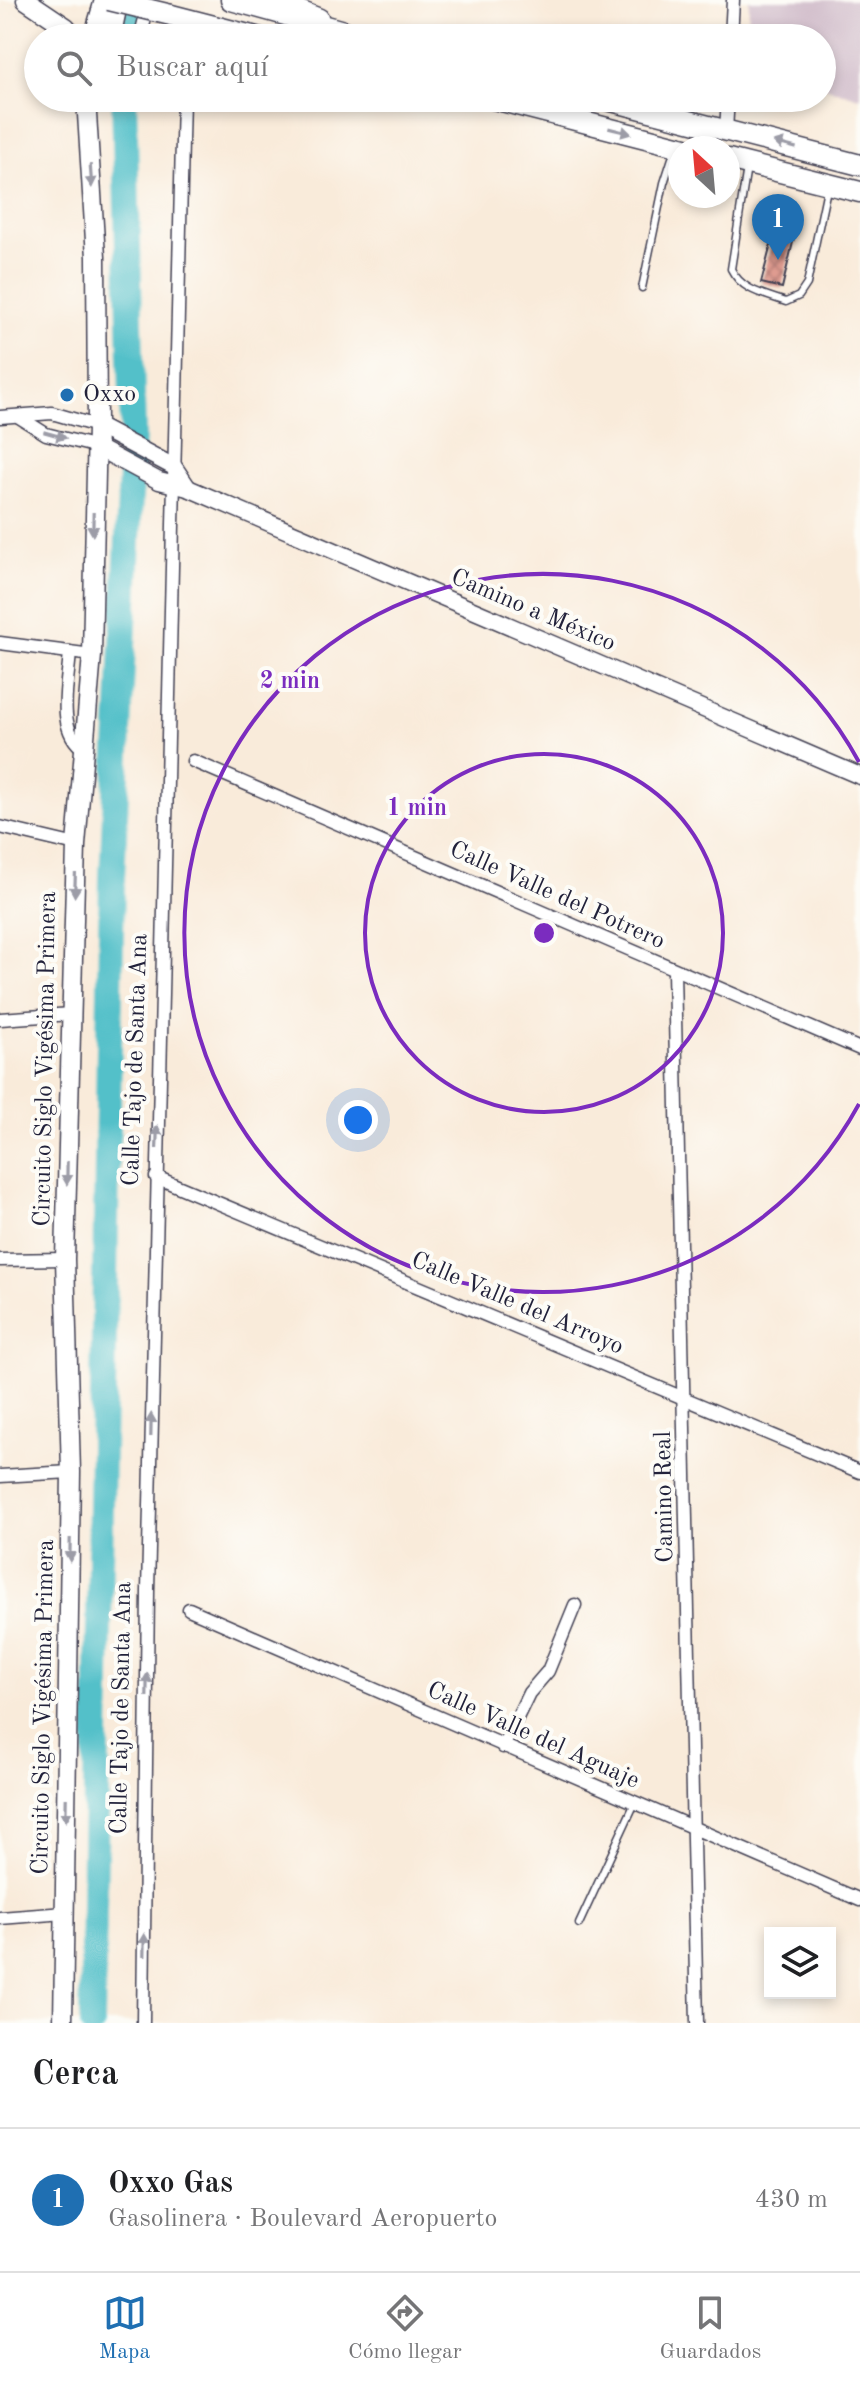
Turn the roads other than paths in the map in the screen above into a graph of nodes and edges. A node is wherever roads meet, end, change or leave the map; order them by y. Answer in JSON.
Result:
{"nodes":[{"id":1,"x":26,"y":0,"type":"edge"},
{"id":2,"x":107,"y":0,"type":"edge"},
{"id":3,"x":119,"y":0,"type":"edge"},
{"id":4,"x":150,"y":0,"type":"edge"},
{"id":5,"x":231,"y":0,"type":"edge"},
{"id":6,"x":277,"y":0,"type":"edge"},
{"id":7,"x":733,"y":0,"type":"edge"},
{"id":8,"x":62,"y":24,"type":"edge"},
{"id":9,"x":98,"y":24,"type":"edge"},
{"id":10,"x":114,"y":24,"type":"edge"},
{"id":11,"x":144,"y":24,"type":"edge"},
{"id":12,"x":185,"y":24,"type":"edge"},
{"id":13,"x":318,"y":24,"type":"edge"},
{"id":14,"x":326,"y":24,"type":"edge"},
{"id":15,"x":732,"y":24,"type":"edge"},
{"id":16,"x":87,"y":112,"type":"edge"},
{"id":17,"x":182,"y":112,"type":"edge"},
{"id":18,"x":545,"y":112,"type":"edge"},
{"id":19,"x":655,"y":112,"type":"edge"},
{"id":20,"x":727,"y":112,"type":"edge"},
{"id":21,"x":726,"y":130,"type":"junction"},
{"id":22,"x":668,"y":144,"type":"edge"},
{"id":23,"x":740,"y":161,"type":"edge"},
{"id":24,"x":860,"y":165,"type":"edge"},
{"id":25,"x":668,"y":175,"type":"edge"},
{"id":26,"x":828,"y":183,"type":"junction"},
{"id":27,"x":860,"y":192,"type":"edge"},
{"id":28,"x":735,"y":208,"type":"edge"},
{"id":29,"x":642,"y":288,"type":"dead end"},
{"id":30,"x":0,"y":417,"type":"edge"},
{"id":31,"x":19,"y":417,"type":"junction"},
{"id":32,"x":105,"y":430,"type":"junction"},
{"id":33,"x":102,"y":448,"type":"junction"},
{"id":34,"x":171,"y":465,"type":"junction"},
{"id":35,"x":173,"y":485,"type":"junction"},
{"id":36,"x":0,"y":643,"type":"edge"},
{"id":37,"x":70,"y":652,"type":"junction"},
{"id":38,"x":92,"y":655,"type":"junction"},
{"id":39,"x":85,"y":750,"type":"junction"},
{"id":40,"x":193,"y":761,"type":"dead end"},
{"id":41,"x":860,"y":776,"type":"edge"},
{"id":42,"x":0,"y":827,"type":"edge"},
{"id":43,"x":76,"y":845,"type":"junction"},
{"id":44,"x":674,"y":971,"type":"junction"},
{"id":45,"x":71,"y":1014,"type":"junction"},
{"id":46,"x":0,"y":1019,"type":"edge"},
{"id":47,"x":860,"y":1049,"type":"edge"},
{"id":48,"x":156,"y":1177,"type":"junction"},
{"id":49,"x":65,"y":1259,"type":"junction"},
{"id":50,"x":0,"y":1260,"type":"edge"},
{"id":51,"x":686,"y":1398,"type":"junction"},
{"id":52,"x":71,"y":1472,"type":"junction"},
{"id":53,"x":860,"y":1472,"type":"edge"},
{"id":54,"x":0,"y":1476,"type":"edge"},
{"id":55,"x":575,"y":1605,"type":"dead end"},
{"id":56,"x":189,"y":1609,"type":"dead end"},
{"id":57,"x":503,"y":1747,"type":"junction"},
{"id":58,"x":634,"y":1805,"type":"junction"},
{"id":59,"x":693,"y":1830,"type":"junction"},
{"id":60,"x":860,"y":1900,"type":"edge"},
{"id":61,"x":65,"y":1913,"type":"junction"},
{"id":62,"x":0,"y":1918,"type":"edge"},
{"id":63,"x":579,"y":1924,"type":"dead end"},
{"id":64,"x":63,"y":2023,"type":"edge"},
{"id":65,"x":143,"y":2023,"type":"edge"},
{"id":66,"x":697,"y":2023,"type":"edge"}],
"edges":[{"from":1,"to":8,"type":"main road"},
{"from":2,"to":9,"type":"main road"},
{"from":2,"to":12,"type":"highway","bridge":true},
{"from":3,"to":10,"type":"main road"},
{"from":4,"to":11,"type":"street"},
{"from":5,"to":13,"type":"highway"},
{"from":6,"to":14,"type":"street"},
{"from":7,"to":15,"type":"street"},
{"from":16,"to":32,"type":"main road","name":"Circuito Siglo Vigésima Primera","one_way":true},
{"from":17,"to":34,"type":"street"},
{"from":18,"to":22,"type":"highway","one_way":true},
{"from":19,"to":21,"type":"highway"},
{"from":20,"to":21,"type":"street"},
{"from":24,"to":21,"type":"highway","one_way":true},
{"from":23,"to":26,"type":"highway"},
{"from":25,"to":29,"type":"lane"},
{"from":26,"to":27,"type":"highway"},
{"from":26,"to":28,"type":"lane"},
{"from":30,"to":31,"type":"street"},
{"from":31,"to":32,"type":"street"},
{"from":31,"to":33,"type":"street","one_way":true},
{"from":32,"to":33,"type":"main road","name":"Circuito Siglo Vigésima Primera"},
{"from":32,"to":34,"type":"street"},
{"from":33,"to":35,"type":"street","name":"Camino a México"},
{"from":33,"to":38,"type":"main road","name":"Circuito Siglo Vigésima Primera","one_way":true},
{"from":34,"to":35,"type":"street"},
{"from":35,"to":41,"type":"street","name":"Camino a México"},
{"from":48,"to":35,"type":"street","name":"Calle Tajo de Santa Ana","one_way":true},
{"from":36,"to":37,"type":"street"},
{"from":37,"to":38,"type":"street"},
{"from":37,"to":39,"type":"street"},
{"from":38,"to":39,"type":"main road","name":"Circuito Siglo Vigésima Primera"},
{"from":39,"to":43,"type":"main road","name":"Circuito Siglo Vigésima Primera"},
{"from":40,"to":44,"type":"street","name":"Calle Valle del Potrero"},
{"from":42,"to":43,"type":"street"},
{"from":43,"to":45,"type":"main road","name":"Circuito Siglo Vigésima Primera","one_way":true},
{"from":44,"to":47,"type":"street","name":"Calle Valle del Potrero"},
{"from":44,"to":51,"type":"street","name":"Camino Real"},
{"from":45,"to":46,"type":"street"},
{"from":45,"to":49,"type":"main road","name":"Circuito Siglo Vigésima Primera","one_way":true},
{"from":48,"to":51,"type":"street","name":"Calle Valle del Arroyo"},
{"from":65,"to":48,"type":"street","name":"Calle Tajo de Santa Ana","one_way":true},
{"from":49,"to":50,"type":"street"},
{"from":49,"to":52,"type":"main road","name":"Circuito Siglo Vigésima Primera"},
{"from":51,"to":53,"type":"street","name":"Calle Valle del Arroyo"},
{"from":51,"to":59,"type":"street","name":"Camino Real"},
{"from":52,"to":54,"type":"street"},
{"from":52,"to":61,"type":"main road","name":"Circuito Siglo Vigésima Primera","one_way":true},
{"from":55,"to":57,"type":"street"},
{"from":56,"to":57,"type":"street","name":"Calle Valle del Aguaje"},
{"from":57,"to":58,"type":"street","name":"Calle Valle del Aguaje"},
{"from":58,"to":59,"type":"street","name":"Calle Valle del Aguaje"},
{"from":58,"to":63,"type":"lane"},
{"from":59,"to":60,"type":"street","name":"Calle Valle del Aguaje"},
{"from":59,"to":66,"type":"street","name":"Camino Real"},
{"from":61,"to":62,"type":"street"},
{"from":61,"to":64,"type":"main road","name":"Circuito Siglo Vigésima Primera"}]}
